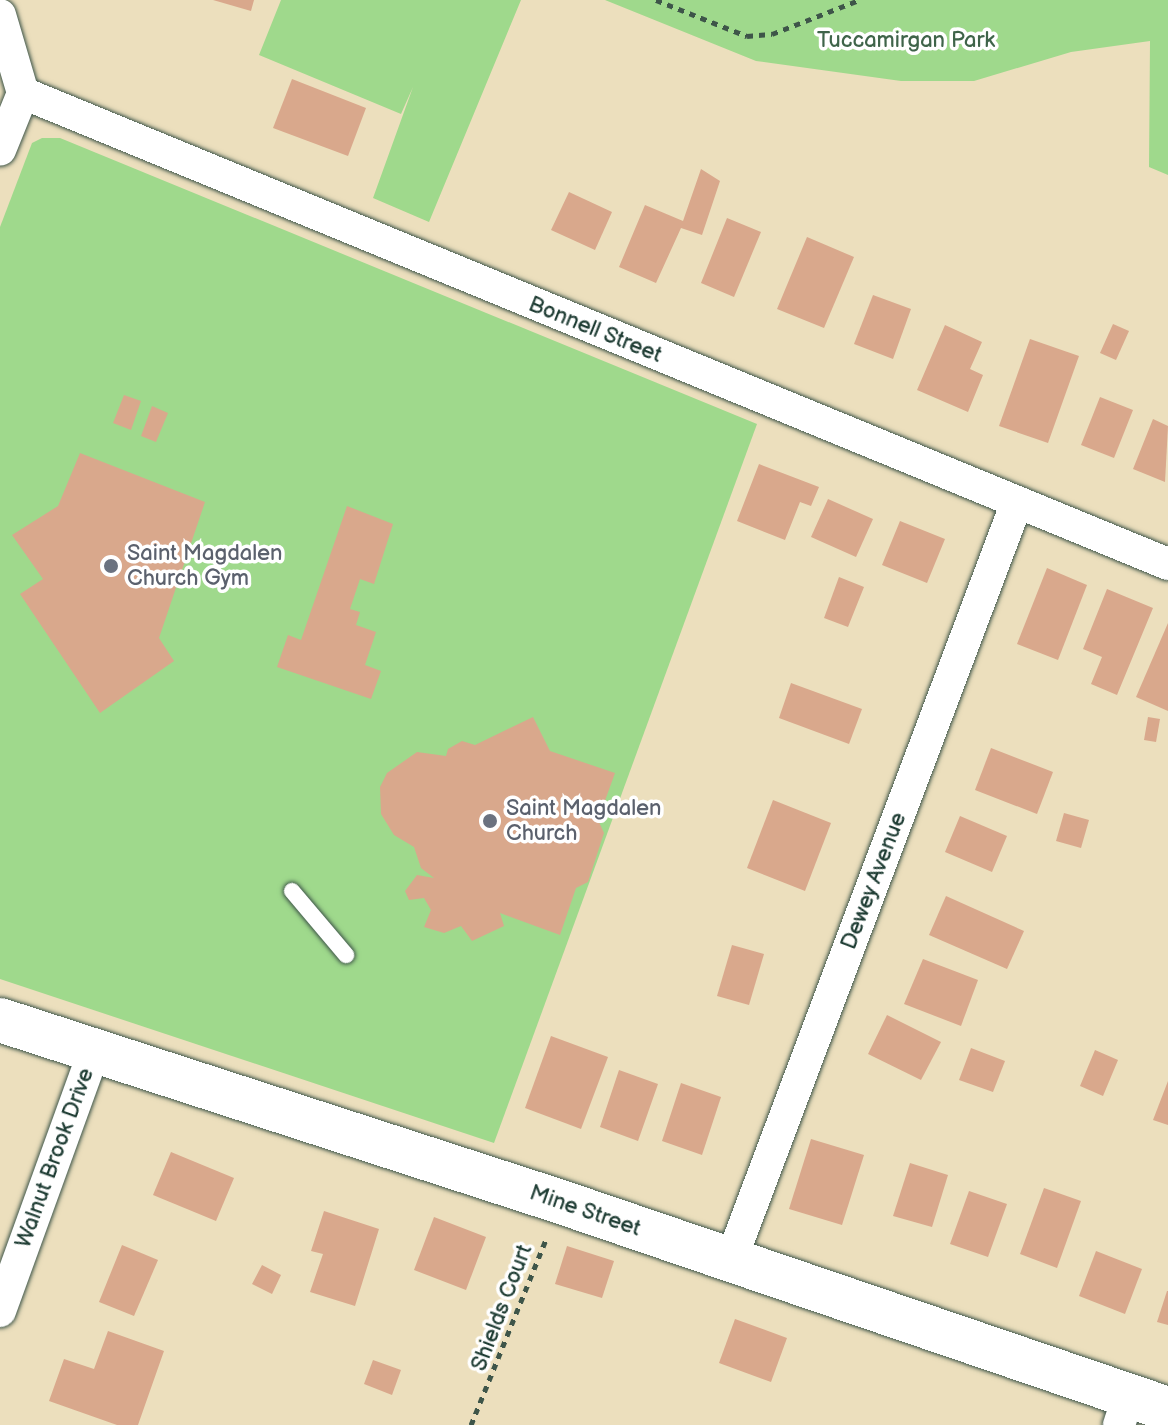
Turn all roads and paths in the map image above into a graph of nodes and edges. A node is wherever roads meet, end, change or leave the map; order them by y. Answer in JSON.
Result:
{"nodes":[{"id":1,"x":656,"y":0,"type":"edge"},
{"id":2,"x":859,"y":0,"type":"edge"},
{"id":3,"x":0,"y":15,"type":"edge"},
{"id":4,"x":23,"y":93,"type":"junction"},
{"id":5,"x":0,"y":150,"type":"edge"},
{"id":6,"x":1017,"y":502,"type":"junction"},
{"id":7,"x":1168,"y":564,"type":"edge"},
{"id":8,"x":292,"y":891,"type":"dead end"},
{"id":9,"x":346,"y":955,"type":"dead end"},
{"id":10,"x":0,"y":1020,"type":"edge"},
{"id":11,"x":94,"y":1051,"type":"junction"},
{"id":12,"x":561,"y":1202,"type":"junction"},
{"id":13,"x":731,"y":1260,"type":"junction"},
{"id":14,"x":0,"y":1311,"type":"edge"},
{"id":15,"x":1146,"y":1410,"type":"edge"},
{"id":16,"x":471,"y":1425,"type":"edge"},
{"id":17,"x":1163,"y":1425,"type":"edge"}],
"edges":[{"from":1,"to":2,"type":"path"},
{"from":3,"to":4,"type":"street"},
{"from":4,"to":5,"type":"street"},
{"from":4,"to":6,"type":"street","name":"Bonnell Street"},
{"from":6,"to":7,"type":"street","name":"Bonnell Street"},
{"from":6,"to":13,"type":"street","name":"Dewey Avenue"},
{"from":8,"to":9,"type":"lane"},
{"from":10,"to":11,"type":"street","name":"Mine Street"},
{"from":11,"to":12,"type":"street","name":"Mine Street"},
{"from":11,"to":14,"type":"street","name":"Walnut Brook Drive"},
{"from":12,"to":13,"type":"street","name":"Mine Street"},
{"from":12,"to":16,"type":"path","name":"Shields Court"},
{"from":13,"to":15,"type":"street","name":"Mine Street"},
{"from":15,"to":17,"type":"street"}]}
